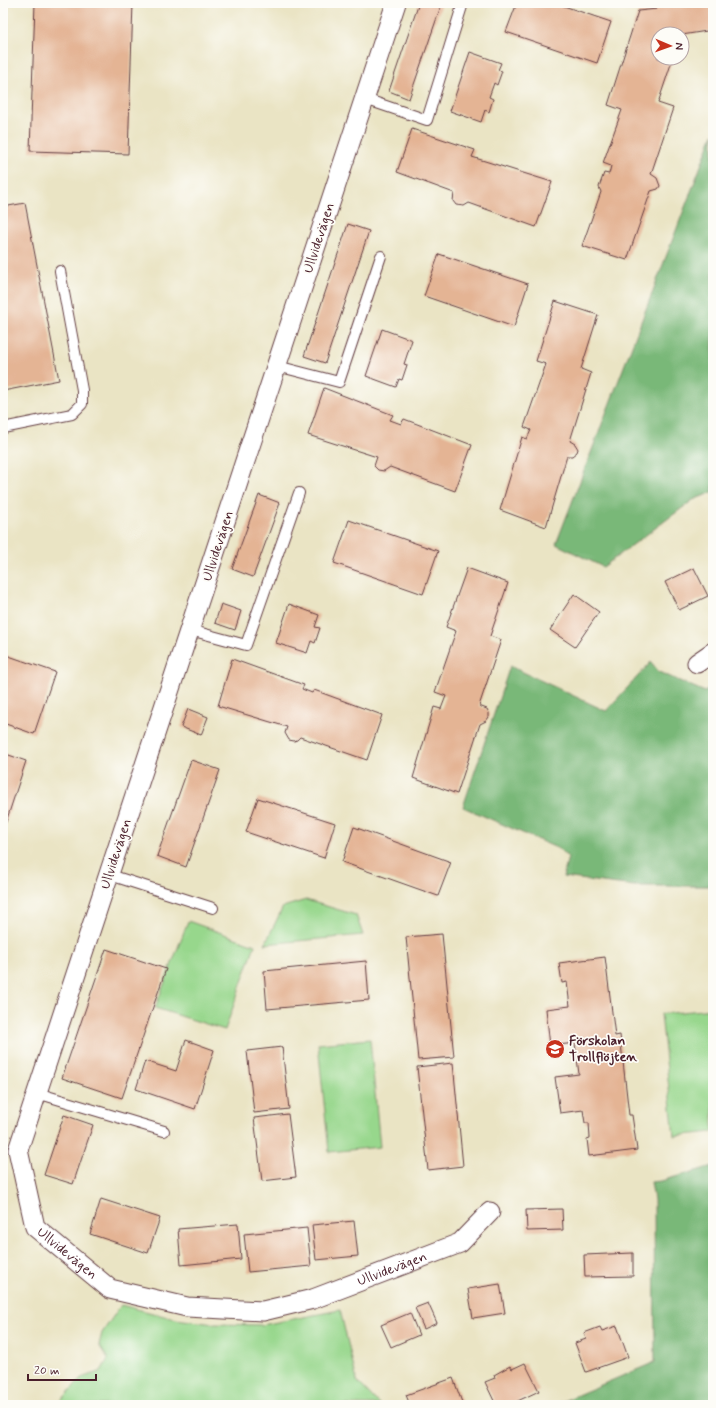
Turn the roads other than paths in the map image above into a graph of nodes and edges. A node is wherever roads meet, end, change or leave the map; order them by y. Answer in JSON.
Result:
{"nodes":[{"id":1,"x":396,"y":3,"type":"edge"},
{"id":2,"x":463,"y":3,"type":"edge"},
{"id":3,"x":365,"y":99,"type":"junction"},
{"id":4,"x":381,"y":256,"type":"dead end"},
{"id":5,"x":60,"y":271,"type":"dead end"},
{"id":6,"x":277,"y":366,"type":"junction"},
{"id":7,"x":3,"y":428,"type":"edge"},
{"id":8,"x":300,"y":493,"type":"dead end"},
{"id":9,"x":190,"y":630,"type":"junction"},
{"id":10,"x":713,"y":652,"type":"edge"},
{"id":11,"x":697,"y":663,"type":"dead end"},
{"id":12,"x":110,"y":875,"type":"junction"},
{"id":13,"x":213,"y":908,"type":"dead end"},
{"id":14,"x":37,"y":1093,"type":"junction"},
{"id":15,"x":164,"y":1131,"type":"dead end"},
{"id":16,"x":490,"y":1212,"type":"dead end"}],
"edges":[{"from":1,"to":3,"type":"street","name":"Ullvidevägen"},
{"from":2,"to":3,"type":"lane"},
{"from":3,"to":6,"type":"street","name":"Ullvidevägen"},
{"from":4,"to":6,"type":"lane"},
{"from":5,"to":7,"type":"lane"},
{"from":6,"to":9,"type":"street","name":"Ullvidevägen"},
{"from":8,"to":9,"type":"lane"},
{"from":9,"to":12,"type":"street","name":"Ullvidevägen"},
{"from":10,"to":11,"type":"street"},
{"from":12,"to":13,"type":"lane"},
{"from":12,"to":14,"type":"street","name":"Ullvidevägen"},
{"from":14,"to":15,"type":"lane"},
{"from":14,"to":16,"type":"street","name":"Ullvidevägen"}]}
